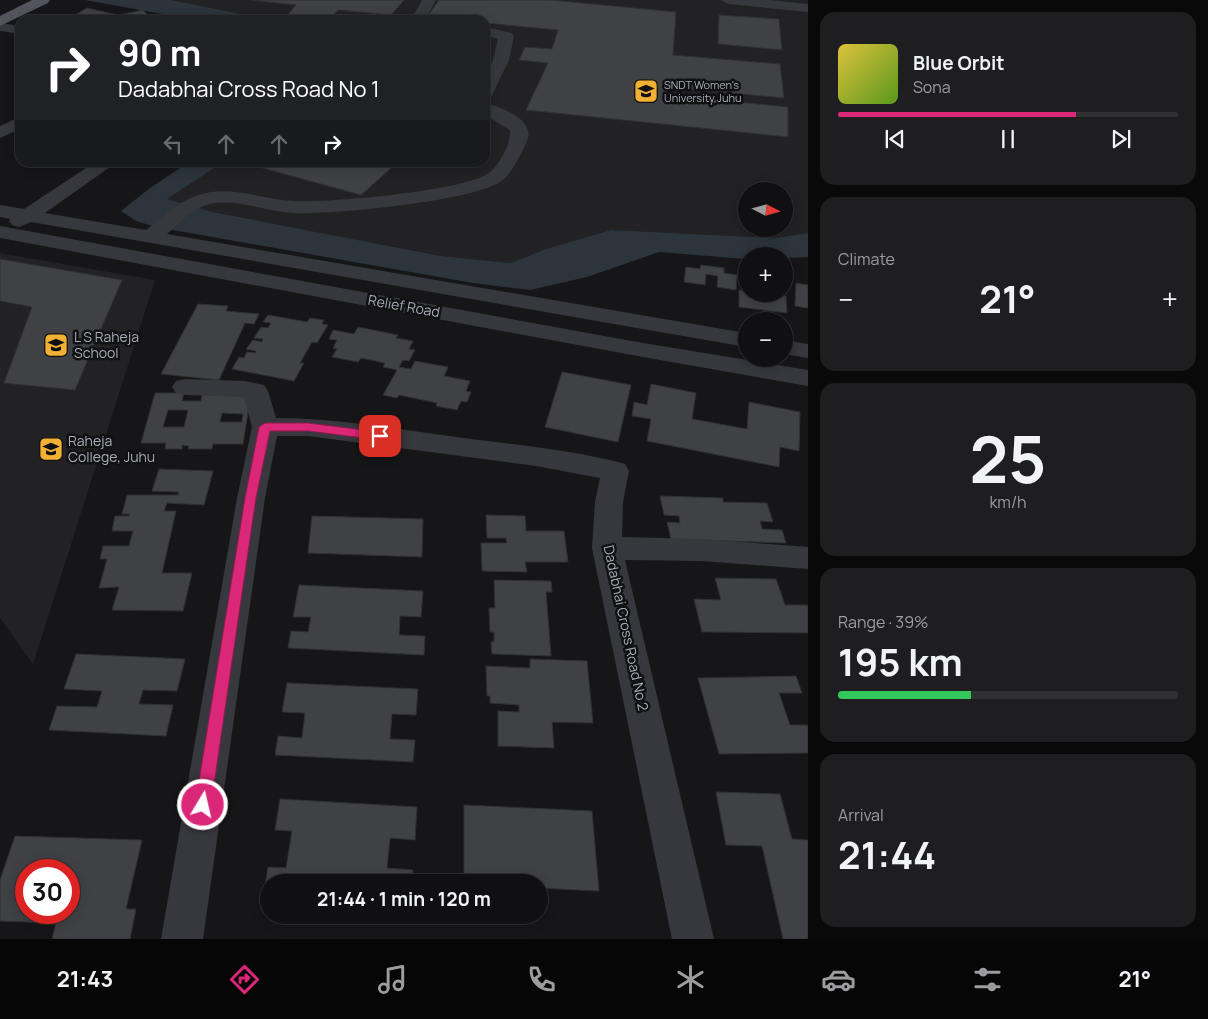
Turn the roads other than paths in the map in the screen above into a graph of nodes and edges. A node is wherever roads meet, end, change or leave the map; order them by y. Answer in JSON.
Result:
{"nodes":[{"id":1,"x":15,"y":0,"type":"edge"},
{"id":2,"x":43,"y":0,"type":"edge"},
{"id":3,"x":430,"y":0,"type":"edge"},
{"id":4,"x":728,"y":0,"type":"edge"},
{"id":5,"x":0,"y":7,"type":"edge"},
{"id":6,"x":808,"y":8,"type":"edge"},
{"id":7,"x":421,"y":15,"type":"edge"},
{"id":8,"x":0,"y":22,"type":"edge"},
{"id":9,"x":0,"y":26,"type":"edge"},
{"id":10,"x":15,"y":29,"type":"edge"},
{"id":11,"x":490,"y":32,"type":"edge"},
{"id":12,"x":490,"y":83,"type":"edge"},
{"id":13,"x":490,"y":110,"type":"edge"},
{"id":14,"x":15,"y":125,"type":"edge"},
{"id":15,"x":0,"y":133,"type":"edge"},
{"id":16,"x":100,"y":167,"type":"edge"},
{"id":17,"x":0,"y":211,"type":"edge"},
{"id":18,"x":27,"y":216,"type":"junction"},
{"id":19,"x":0,"y":232,"type":"edge"},
{"id":20,"x":150,"y":237,"type":"junction"},
{"id":21,"x":738,"y":339,"type":"edge"},
{"id":22,"x":793,"y":348,"type":"edge"},
{"id":23,"x":808,"y":351,"type":"edge"},
{"id":24,"x":808,"y":378,"type":"edge"},
{"id":25,"x":185,"y":387,"type":"dead end"},
{"id":26,"x":265,"y":427,"type":"junction"},
{"id":27,"x":607,"y":548,"type":"junction"},
{"id":28,"x":808,"y":558,"type":"edge"},
{"id":29,"x":182,"y":939,"type":"edge"},
{"id":30,"x":693,"y":939,"type":"edge"}],
"edges":[{"from":1,"to":5,"type":"main road"},
{"from":2,"to":8,"type":"main road"},
{"from":3,"to":7,"type":"street"},
{"from":4,"to":6,"type":"street"},
{"from":9,"to":10,"type":"street"},
{"from":11,"to":12,"type":"street"},
{"from":13,"to":20,"type":"street"},
{"from":14,"to":15,"type":"street"},
{"from":16,"to":18,"type":"street"},
{"from":17,"to":18,"type":"street","name":"Relief Road"},
{"from":18,"to":19,"type":"street"},
{"from":18,"to":20,"type":"street","name":"Relief Road"},
{"from":19,"to":24,"type":"street","name":"Relief Road"},
{"from":20,"to":21,"type":"street","name":"Relief Road"},
{"from":22,"to":23,"type":"street"},
{"from":25,"to":26,"type":"street"},
{"from":26,"to":27,"type":"street","name":"Dadabhai Cross Road No 2"},
{"from":26,"to":29,"type":"street"},
{"from":27,"to":28,"type":"street"},
{"from":27,"to":30,"type":"street","name":"Dadabhai Cross Road No 2"}]}
